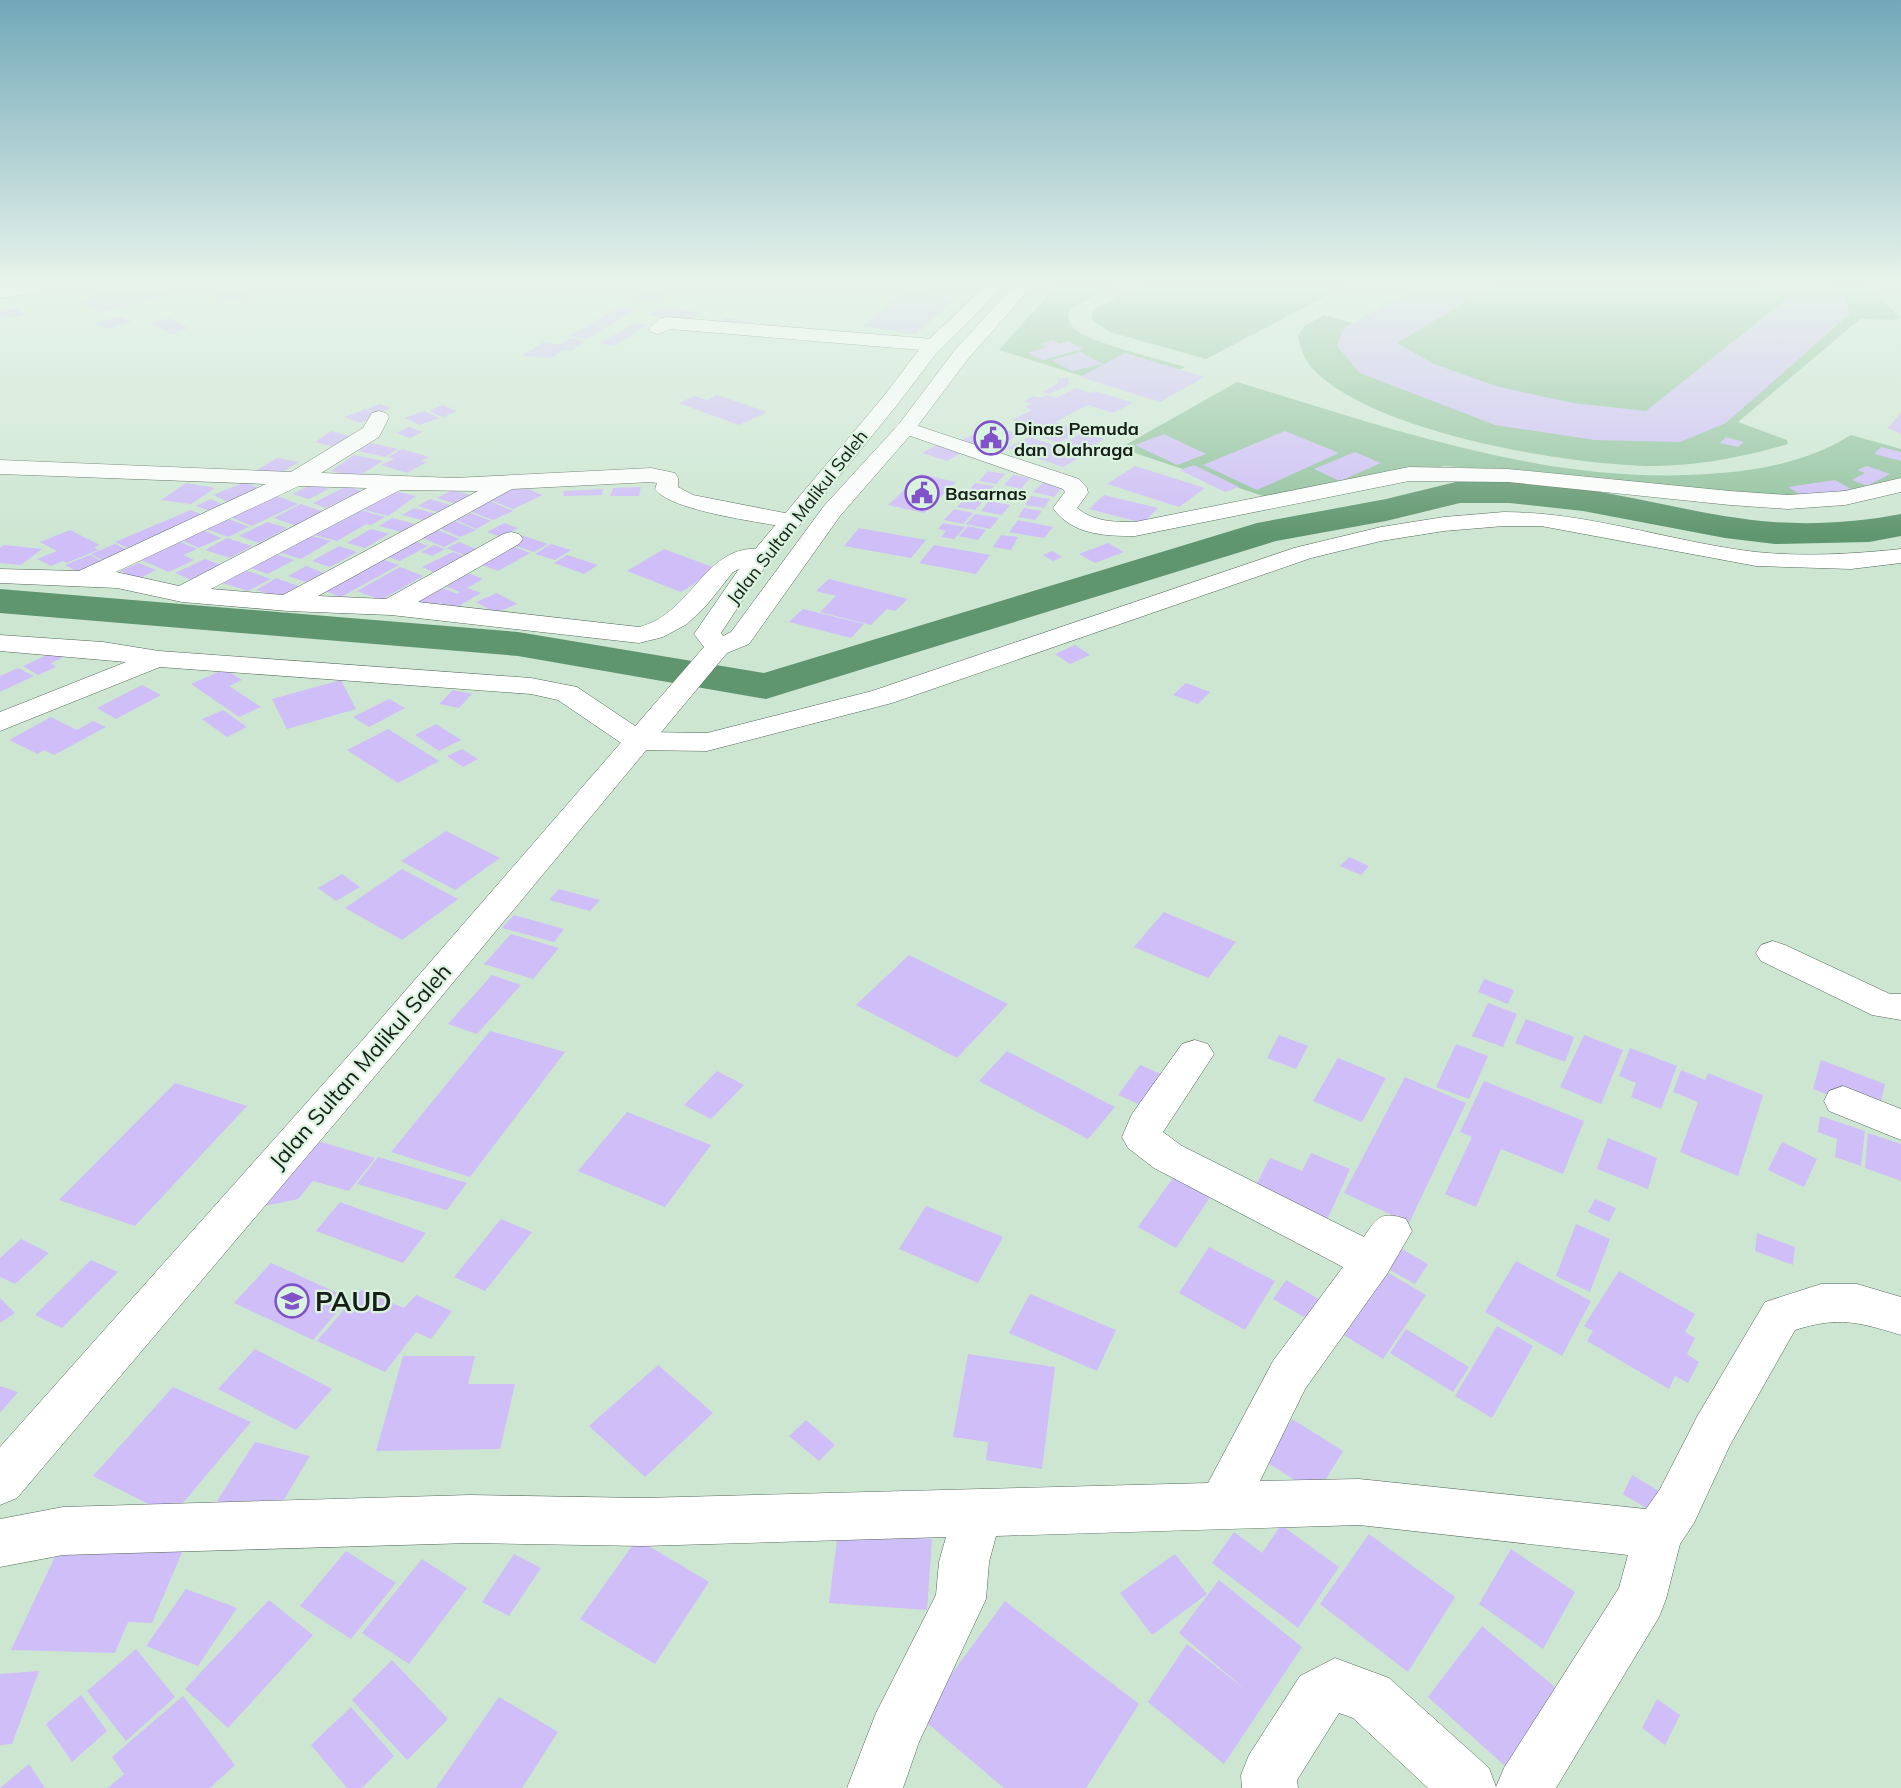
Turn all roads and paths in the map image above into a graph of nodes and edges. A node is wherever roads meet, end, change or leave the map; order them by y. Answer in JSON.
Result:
{"nodes":[{"id":1,"x":915,"y":367,"type":"edge"},
{"id":2,"x":952,"y":367,"type":"edge"},
{"id":3,"x":890,"y":401,"type":"junction"},
{"id":4,"x":924,"y":405,"type":"junction"},
{"id":5,"x":380,"y":417,"type":"dead end"},
{"id":6,"x":906,"y":428,"type":"junction"},
{"id":7,"x":0,"y":467,"type":"edge"},
{"id":8,"x":297,"y":478,"type":"junction"},
{"id":9,"x":511,"y":481,"type":"junction"},
{"id":10,"x":394,"y":483,"type":"junction"},
{"id":11,"x":1901,"y":485,"type":"edge"},
{"id":12,"x":790,"y":521,"type":"junction"},
{"id":13,"x":511,"y":538,"type":"dead end"},
{"id":14,"x":762,"y":556,"type":"junction"},
{"id":15,"x":1901,"y":556,"type":"edge"},
{"id":16,"x":0,"y":576,"type":"edge"},
{"id":17,"x":85,"y":578,"type":"junction"},
{"id":18,"x":182,"y":594,"type":"junction"},
{"id":19,"x":288,"y":603,"type":"junction"},
{"id":20,"x":391,"y":607,"type":"junction"},
{"id":21,"x":0,"y":643,"type":"edge"},
{"id":22,"x":714,"y":651,"type":"junction"},
{"id":23,"x":159,"y":659,"type":"junction"},
{"id":24,"x":0,"y":722,"type":"edge"},
{"id":25,"x":648,"y":728,"type":"junction"},
{"id":26,"x":1773,"y":953,"type":"dead end"},
{"id":27,"x":1901,"y":1007,"type":"edge"},
{"id":28,"x":1195,"y":1054,"type":"dead end"},
{"id":29,"x":1842,"y":1101,"type":"dead end"},
{"id":30,"x":1901,"y":1125,"type":"edge"},
{"id":31,"x":1901,"y":1316,"type":"edge"},
{"id":32,"x":0,"y":1482,"type":"edge"},
{"id":33,"x":1222,"y":1506,"type":"junction"},
{"id":34,"x":977,"y":1513,"type":"junction"},
{"id":35,"x":1658,"y":1534,"type":"junction"},
{"id":36,"x":0,"y":1543,"type":"edge"},
{"id":37,"x":875,"y":1788,"type":"edge"},
{"id":38,"x":1270,"y":1788,"type":"edge"},
{"id":39,"x":1469,"y":1788,"type":"edge"},
{"id":40,"x":1524,"y":1788,"type":"edge"}],
"edges":[{"from":1,"to":3,"type":"street","name":"Jalan Sultan Malikul Saleh"},
{"from":2,"to":4,"type":"street","name":"Jalan Sultan Malikul Saleh"},
{"from":3,"to":4,"type":"street"},
{"from":3,"to":12,"type":"street","name":"Jalan Sultan Malikul Saleh"},
{"from":4,"to":6,"type":"street","name":"Jalan Sultan Malikul Saleh"},
{"from":5,"to":8,"type":"street"},
{"from":6,"to":11,"type":"street"},
{"from":6,"to":22,"type":"street","name":"Jalan Sultan Malikul Saleh"},
{"from":7,"to":8,"type":"street"},
{"from":8,"to":10,"type":"street"},
{"from":8,"to":17,"type":"street"},
{"from":9,"to":10,"type":"street"},
{"from":9,"to":12,"type":"street"},
{"from":9,"to":19,"type":"street"},
{"from":10,"to":18,"type":"street"},
{"from":12,"to":14,"type":"street","name":"Jalan Sultan Malikul Saleh"},
{"from":13,"to":20,"type":"street"},
{"from":14,"to":20,"type":"street"},
{"from":14,"to":22,"type":"street","name":"Jalan Sultan Malikul Saleh"},
{"from":15,"to":25,"type":"street"},
{"from":16,"to":17,"type":"street"},
{"from":17,"to":18,"type":"street"},
{"from":18,"to":19,"type":"street"},
{"from":19,"to":20,"type":"street"},
{"from":21,"to":23,"type":"street"},
{"from":22,"to":25,"type":"street","name":"Jalan Sultan Malikul Saleh"},
{"from":23,"to":24,"type":"street"},
{"from":23,"to":25,"type":"street"},
{"from":25,"to":32,"type":"street","name":"Jalan Sultan Malikul Saleh"},
{"from":26,"to":27,"type":"street"},
{"from":28,"to":33,"type":"street"},
{"from":29,"to":30,"type":"street"},
{"from":31,"to":35,"type":"street"},
{"from":33,"to":34,"type":"street"},
{"from":33,"to":35,"type":"street"},
{"from":34,"to":36,"type":"street"},
{"from":34,"to":37,"type":"street"},
{"from":35,"to":40,"type":"street"},
{"from":38,"to":39,"type":"street"}]}
